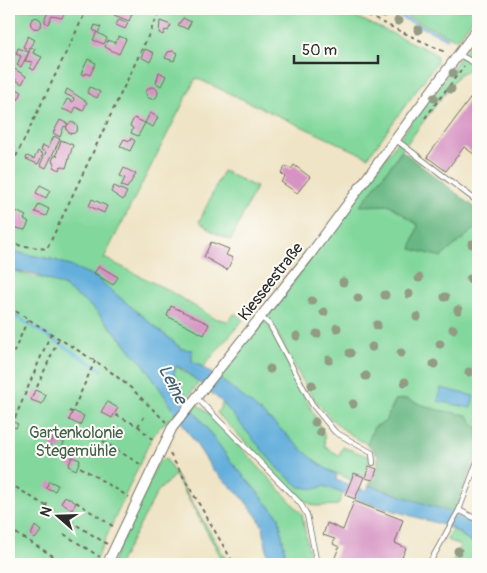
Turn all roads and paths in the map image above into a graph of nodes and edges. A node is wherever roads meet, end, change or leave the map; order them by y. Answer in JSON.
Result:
{"nodes":[{"id":1,"x":12,"y":9,"type":"edge"},
{"id":2,"x":87,"y":9,"type":"edge"},
{"id":3,"x":161,"y":9,"type":"edge"},
{"id":4,"x":353,"y":9,"type":"edge"},
{"id":5,"x":9,"y":16,"type":"edge"},
{"id":6,"x":478,"y":28,"type":"edge"},
{"id":7,"x":457,"y":56,"type":"junction"},
{"id":8,"x":478,"y":65,"type":"edge"},
{"id":9,"x":395,"y":139,"type":"junction"},
{"id":10,"x":9,"y":171,"type":"edge"},
{"id":11,"x":478,"y":202,"type":"edge"},
{"id":12,"x":9,"y":244,"type":"edge"},
{"id":13,"x":9,"y":307,"type":"edge"},
{"id":14,"x":261,"y":317,"type":"junction"},
{"id":15,"x":27,"y":320,"type":"junction"},
{"id":16,"x":51,"y":333,"type":"junction"},
{"id":17,"x":58,"y":339,"type":"junction"},
{"id":18,"x":95,"y":361,"type":"junction"},
{"id":19,"x":9,"y":383,"type":"edge"},
{"id":20,"x":37,"y":388,"type":"dead end"},
{"id":21,"x":197,"y":396,"type":"junction"},
{"id":22,"x":68,"y":411,"type":"dead end"},
{"id":23,"x":116,"y":415,"type":"dead end"},
{"id":24,"x":144,"y":417,"type":"dead end"},
{"id":25,"x":15,"y":418,"type":"dead end"},
{"id":26,"x":175,"y":425,"type":"junction"},
{"id":27,"x":138,"y":426,"type":"junction"},
{"id":28,"x":96,"y":437,"type":"dead end"},
{"id":29,"x":163,"y":445,"type":"junction"},
{"id":30,"x":478,"y":460,"type":"edge"},
{"id":31,"x":373,"y":463,"type":"dead end"},
{"id":32,"x":80,"y":467,"type":"dead end"},
{"id":33,"x":151,"y":470,"type":"junction"},
{"id":34,"x":9,"y":483,"type":"edge"},
{"id":35,"x":47,"y":501,"type":"dead end"},
{"id":36,"x":137,"y":501,"type":"junction"},
{"id":37,"x":76,"y":502,"type":"dead end"},
{"id":38,"x":46,"y":507,"type":"junction"},
{"id":39,"x":458,"y":512,"type":"junction"},
{"id":40,"x":478,"y":520,"type":"edge"},
{"id":41,"x":9,"y":529,"type":"edge"},
{"id":42,"x":124,"y":531,"type":"junction"},
{"id":43,"x":64,"y":534,"type":"dead end"},
{"id":44,"x":116,"y":549,"type":"junction"},
{"id":45,"x":108,"y":563,"type":"edge"},
{"id":46,"x":66,"y":564,"type":"edge"},
{"id":47,"x":234,"y":564,"type":"edge"},
{"id":48,"x":317,"y":564,"type":"edge"},
{"id":49,"x":429,"y":564,"type":"edge"}],
"edges":[{"from":1,"to":5,"type":"path"},
{"from":2,"to":10,"type":"path"},
{"from":3,"to":12,"type":"path"},
{"from":4,"to":7,"type":"path"},
{"from":6,"to":7,"type":"street","name":"Kiesseestraße"},
{"from":7,"to":8,"type":"lane"},
{"from":7,"to":9,"type":"street","name":"Kiesseestraße"},
{"from":9,"to":11,"type":"lane"},
{"from":9,"to":14,"type":"street","name":"Kiesseestraße"},
{"from":13,"to":15,"type":"path"},
{"from":14,"to":21,"type":"street","name":"Kiesseestraße"},
{"from":14,"to":31,"type":"lane"},
{"from":15,"to":16,"type":"path"},
{"from":15,"to":19,"type":"path"},
{"from":16,"to":17,"type":"path"},
{"from":16,"to":25,"type":"path"},
{"from":17,"to":18,"type":"path"},
{"from":17,"to":20,"type":"path"},
{"from":18,"to":22,"type":"path"},
{"from":18,"to":26,"type":"path"},
{"from":21,"to":26,"type":"street","name":"Kiesseestraße"},
{"from":21,"to":48,"type":"lane"},
{"from":23,"to":27,"type":"path"},
{"from":24,"to":27,"type":"path"},
{"from":26,"to":29,"type":"street","name":"Kiesseestraße"},
{"from":27,"to":29,"type":"path"},
{"from":28,"to":33,"type":"path"},
{"from":29,"to":33,"type":"street","name":"Kiesseestraße"},
{"from":29,"to":47,"type":"path"},
{"from":30,"to":39,"type":"lane"},
{"from":32,"to":36,"type":"path"},
{"from":33,"to":36,"type":"street","name":"Kiesseestraße"},
{"from":34,"to":38,"type":"path"},
{"from":35,"to":38,"type":"path"},
{"from":36,"to":42,"type":"street","name":"Kiesseestraße"},
{"from":37,"to":42,"type":"path"},
{"from":38,"to":44,"type":"path"},
{"from":39,"to":40,"type":"lane"},
{"from":39,"to":49,"type":"lane"},
{"from":41,"to":46,"type":"path"},
{"from":42,"to":44,"type":"street","name":"Kiesseestraße"},
{"from":43,"to":45,"type":"path"},
{"from":44,"to":45,"type":"street","name":"Kiesseestraße"}]}
